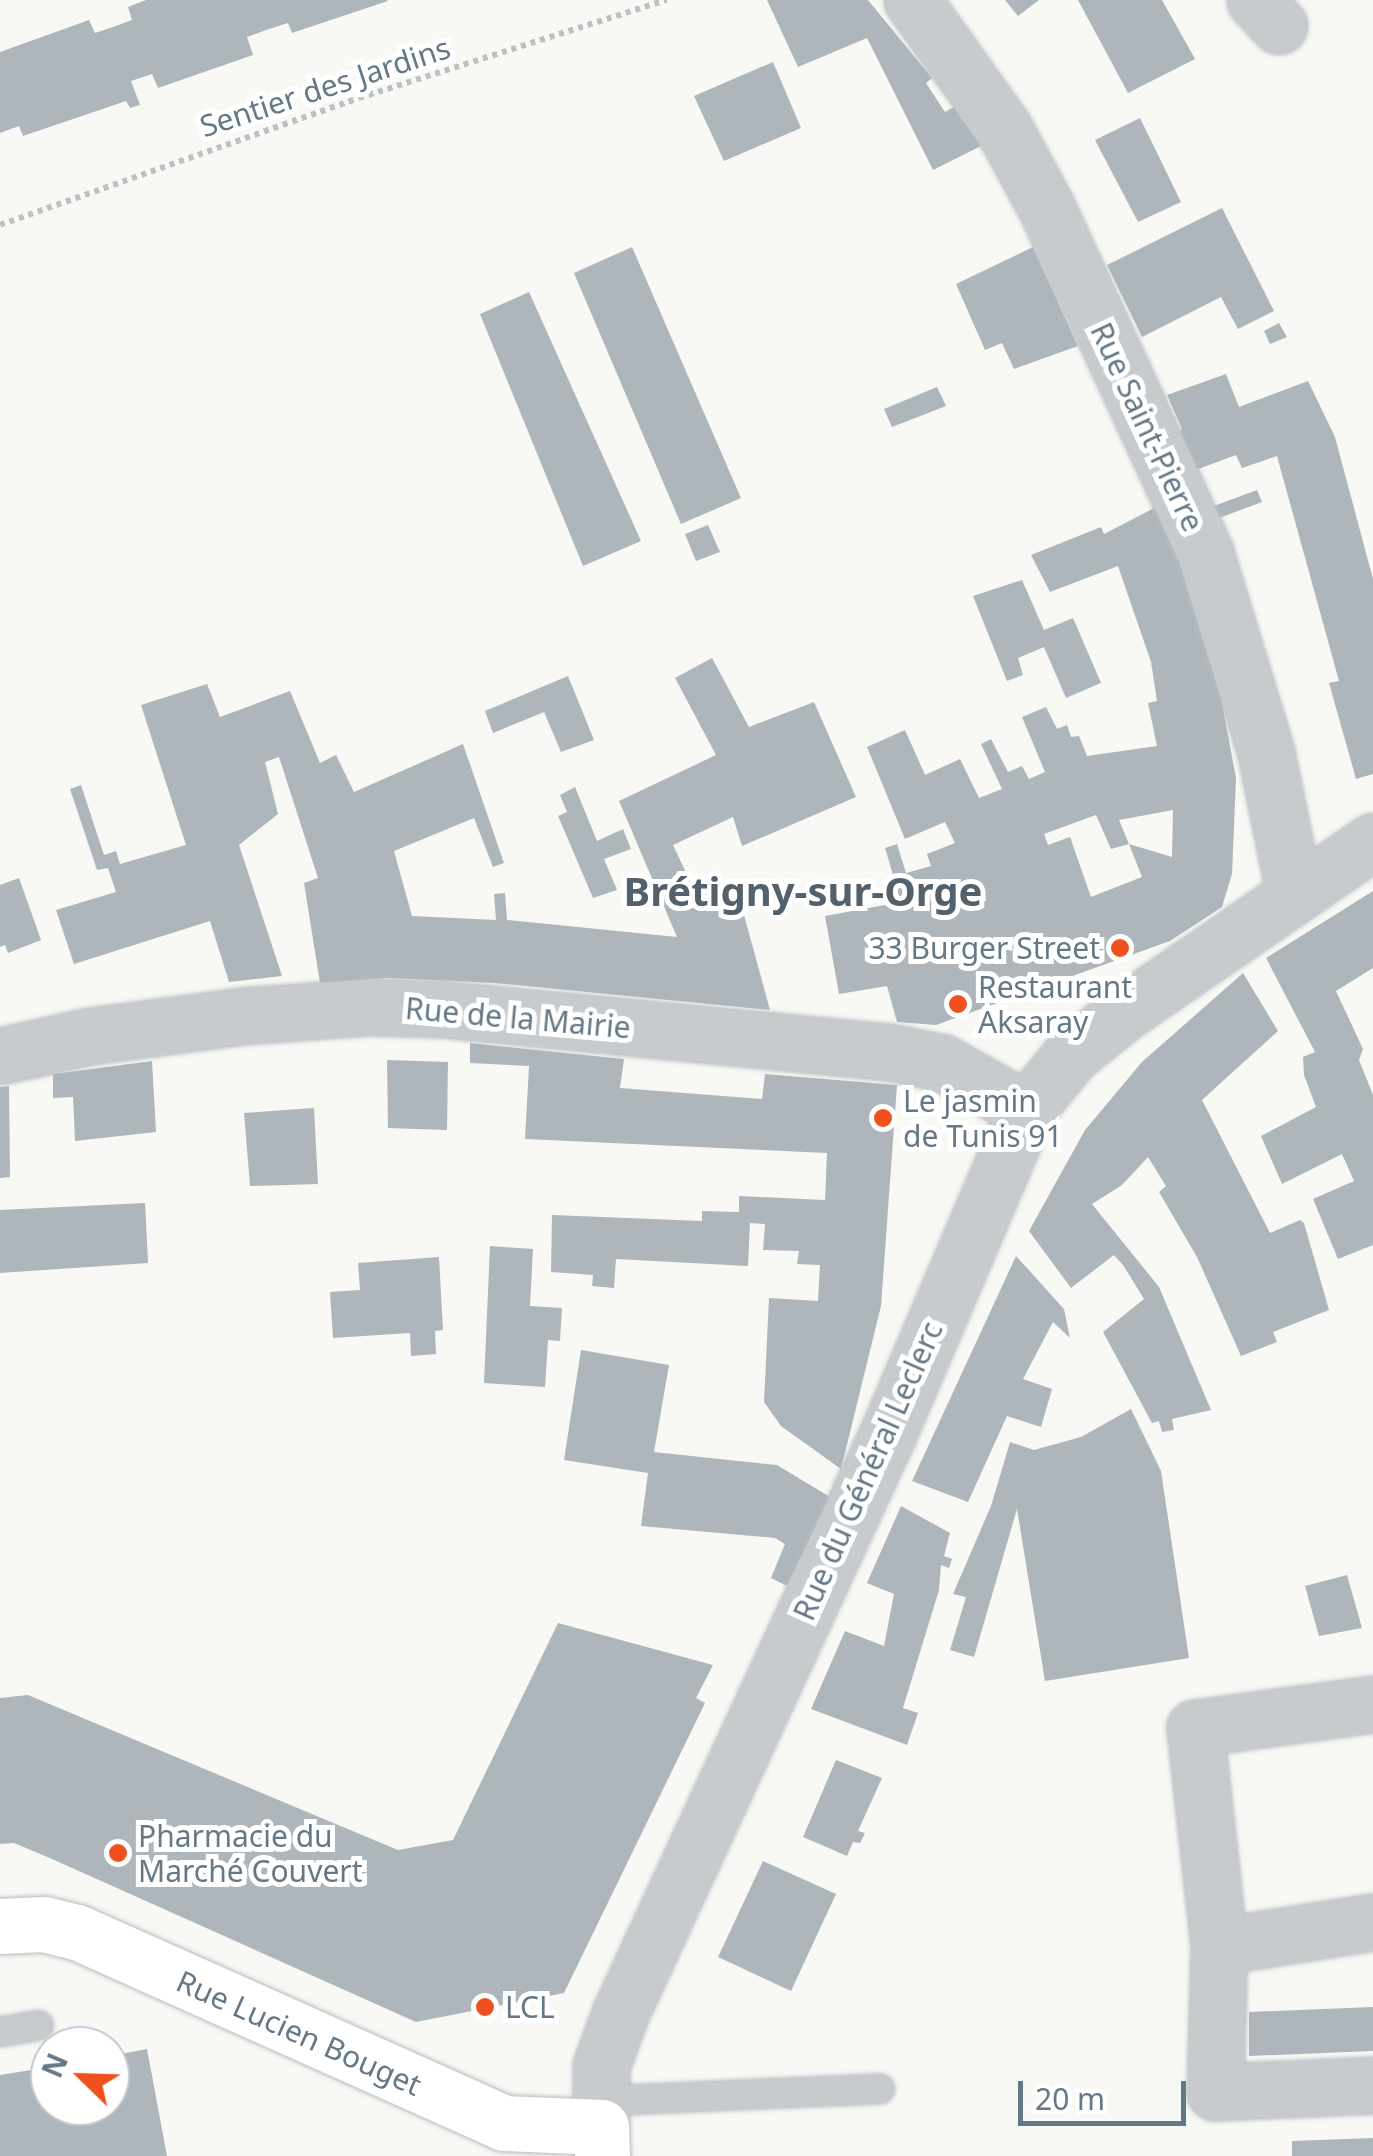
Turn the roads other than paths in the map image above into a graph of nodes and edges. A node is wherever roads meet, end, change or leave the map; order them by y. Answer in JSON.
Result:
{"nodes":[{"id":1,"x":912,"y":0,"type":"edge"},
{"id":2,"x":1373,"y":841,"type":"edge"},
{"id":3,"x":1294,"y":891,"type":"junction"},
{"id":4,"x":0,"y":1056,"type":"edge"},
{"id":5,"x":1026,"y":1110,"type":"junction"},
{"id":6,"x":1373,"y":1704,"type":"edge"},
{"id":7,"x":1373,"y":1922,"type":"edge"},
{"id":8,"x":0,"y":1926,"type":"edge"},
{"id":9,"x":1219,"y":1946,"type":"junction"},
{"id":10,"x":38,"y":2025,"type":"dead end"},
{"id":11,"x":0,"y":2032,"type":"edge"},
{"id":12,"x":1373,"y":2085,"type":"edge"},
{"id":13,"x":880,"y":2089,"type":"dead end"},
{"id":14,"x":602,"y":2128,"type":"edge"}],
"edges":[{"from":1,"to":3,"type":"street","name":"Rue Saint-Pierre"},
{"from":2,"to":3,"type":"street","name":"Rue du Général Leclerc"},
{"from":3,"to":5,"type":"street","name":"Rue du Général Leclerc"},
{"from":4,"to":5,"type":"street","name":"Rue de la Mairie"},
{"from":5,"to":14,"type":"street","name":"Rue du Général Leclerc"},
{"from":6,"to":9,"type":"street"},
{"from":7,"to":9,"type":"street"},
{"from":8,"to":14,"type":"main road","name":"Rue Lucien Bouget"},
{"from":9,"to":12,"type":"street"},
{"from":10,"to":11,"type":"lane"},
{"from":13,"to":14,"type":"lane"}]}
